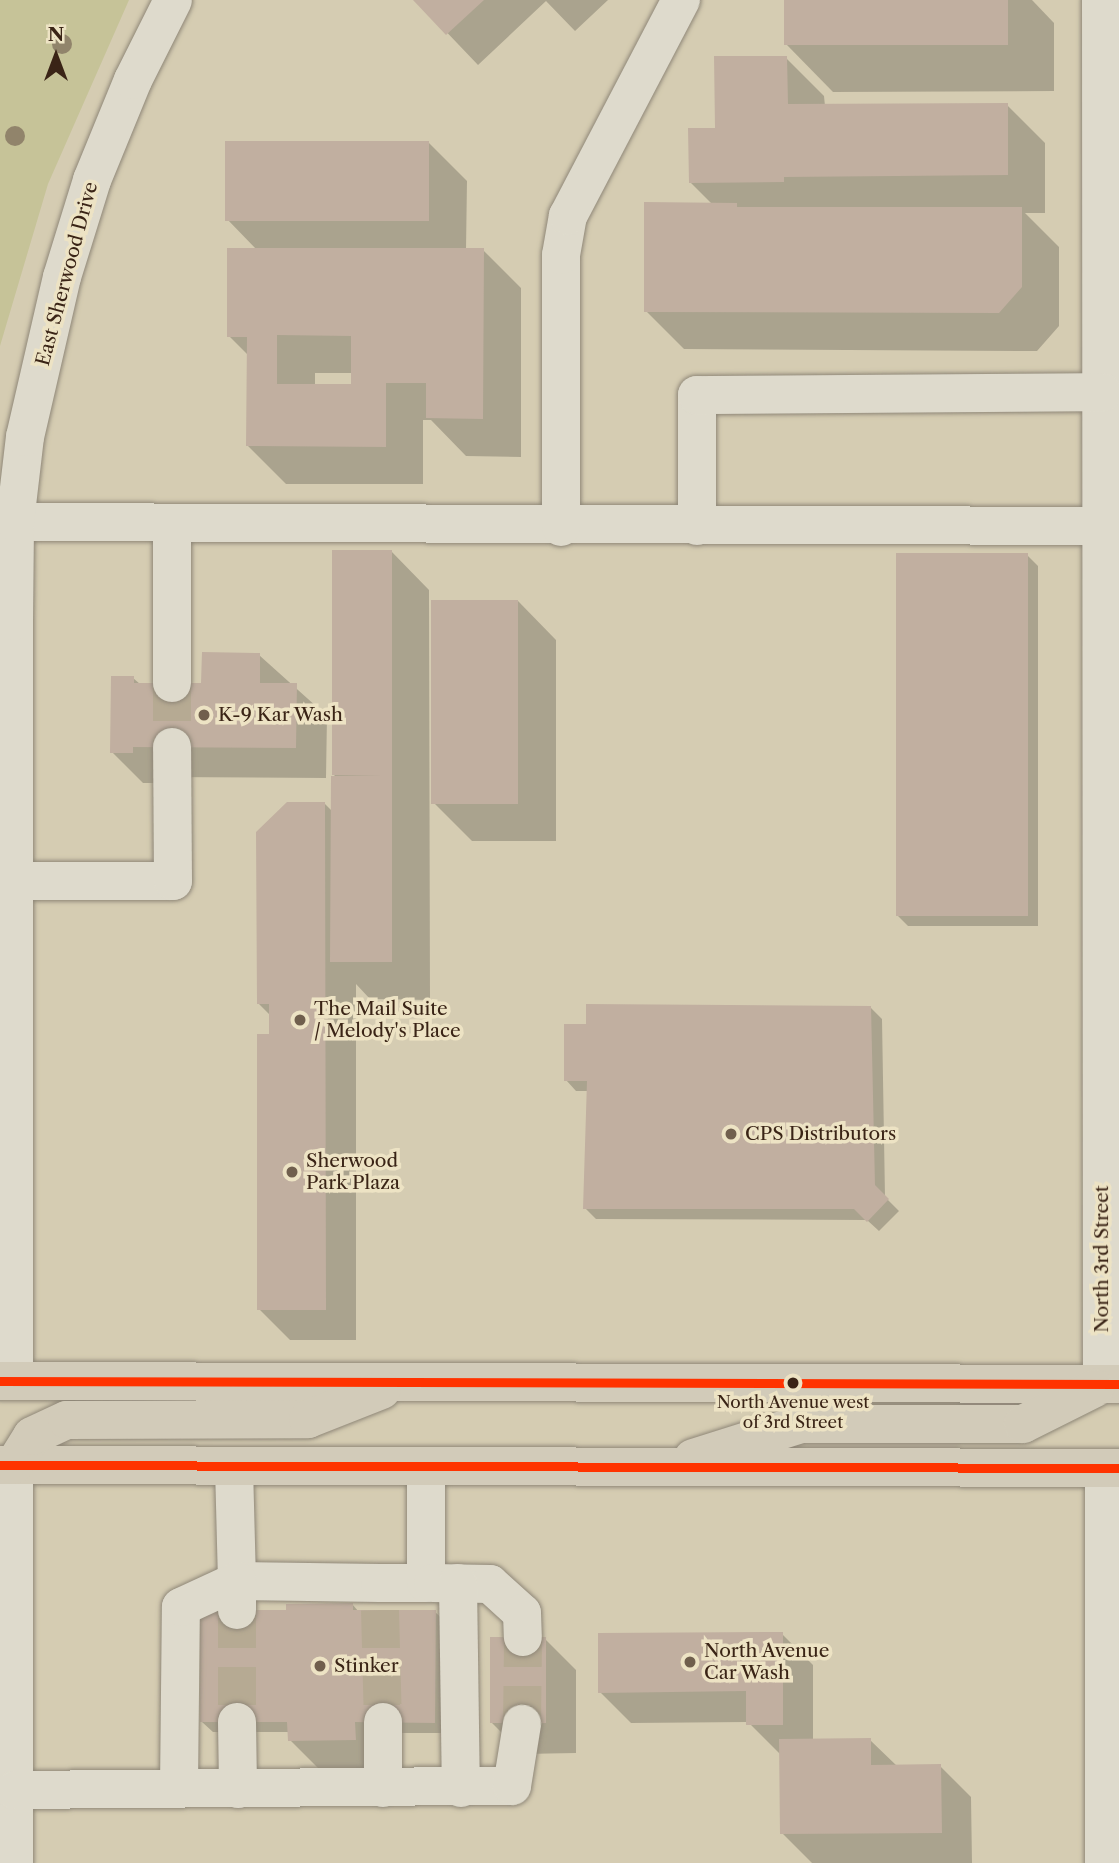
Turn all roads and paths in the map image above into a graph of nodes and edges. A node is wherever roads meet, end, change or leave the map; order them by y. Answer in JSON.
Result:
{"nodes":[{"id":1,"x":173,"y":0,"type":"edge"},
{"id":2,"x":681,"y":0,"type":"edge"},
{"id":3,"x":1101,"y":0,"type":"edge"},
{"id":4,"x":1111,"y":119,"type":"edge"},
{"id":5,"x":1103,"y":392,"type":"junction"},
{"id":6,"x":12,"y":433,"type":"edge"},
{"id":7,"x":15,"y":522,"type":"junction"},
{"id":8,"x":172,"y":523,"type":"junction"},
{"id":9,"x":697,"y":526,"type":"junction"},
{"id":10,"x":1111,"y":526,"type":"edge"},
{"id":11,"x":561,"y":527,"type":"junction"},
{"id":12,"x":172,"y":683,"type":"tunnel mouth"},
{"id":13,"x":172,"y":747,"type":"tunnel mouth"},
{"id":14,"x":14,"y":881,"type":"junction"},
{"id":15,"x":403,"y":1382,"type":"junction"},
{"id":16,"x":1110,"y":1384,"type":"edge"},
{"id":17,"x":5,"y":1391,"type":"edge"},
{"id":18,"x":1114,"y":1464,"type":"edge"},
{"id":19,"x":7,"y":1465,"type":"edge"},
{"id":20,"x":234,"y":1467,"type":"junction"},
{"id":21,"x":426,"y":1468,"type":"junction"},
{"id":22,"x":654,"y":1470,"type":"junction"},
{"id":23,"x":442,"y":1583,"type":"junction"},
{"id":24,"x":237,"y":1595,"type":"junction"},
{"id":25,"x":523,"y":1637,"type":"tunnel mouth"},
{"id":26,"x":237,"y":1722,"type":"tunnel mouth"},
{"id":27,"x":383,"y":1722,"type":"tunnel mouth"},
{"id":28,"x":522,"y":1724,"type":"tunnel mouth"},
{"id":29,"x":179,"y":1788,"type":"junction"},
{"id":30,"x":383,"y":1788,"type":"junction"},
{"id":31,"x":461,"y":1788,"type":"junction"},
{"id":32,"x":238,"y":1789,"type":"junction"},
{"id":33,"x":14,"y":1790,"type":"junction"},
{"id":34,"x":14,"y":1863,"type":"edge"},
{"id":35,"x":1104,"y":1863,"type":"edge"}],
"edges":[{"from":1,"to":6,"type":"street","name":"East Sherwood Drive"},
{"from":2,"to":11,"type":"street"},
{"from":3,"to":4,"type":"street","name":"North 3rd Street"},
{"from":4,"to":5,"type":"street","name":"North 3rd Street"},
{"from":5,"to":9,"type":"street"},
{"from":5,"to":10,"type":"street","name":"North 3rd Street"},
{"from":6,"to":7,"type":"street","name":"East Sherwood Drive"},
{"from":7,"to":8,"type":"street"},
{"from":7,"to":14,"type":"street","name":"East Sherwood Drive"},
{"from":8,"to":11,"type":"street"},
{"from":8,"to":12,"type":"street"},
{"from":9,"to":10,"type":"street"},
{"from":9,"to":11,"type":"street"},
{"from":10,"to":16,"type":"street","name":"North 3rd Street"},
{"from":13,"to":14,"type":"street"},
{"from":14,"to":17,"type":"street","name":"East Sherwood Drive"},
{"from":15,"to":16,"type":"main road"},
{"from":15,"to":17,"type":"main road"},
{"from":15,"to":19,"type":"main road"},
{"from":16,"to":22,"type":"main road"},
{"from":18,"to":22,"type":"main road"},
{"from":18,"to":35,"type":"street"},
{"from":19,"to":20,"type":"main road"},
{"from":19,"to":33,"type":"street"},
{"from":20,"to":21,"type":"main road"},
{"from":20,"to":24,"type":"street"},
{"from":21,"to":22,"type":"main road"},
{"from":21,"to":23,"type":"street"},
{"from":23,"to":24,"type":"street"},
{"from":23,"to":25,"type":"street"},
{"from":23,"to":31,"type":"street"},
{"from":24,"to":29,"type":"street"},
{"from":26,"to":32,"type":"street"},
{"from":27,"to":30,"type":"street"},
{"from":28,"to":31,"type":"street"},
{"from":29,"to":32,"type":"street"},
{"from":29,"to":33,"type":"street"},
{"from":30,"to":31,"type":"street"},
{"from":30,"to":32,"type":"street"},
{"from":33,"to":34,"type":"street"}]}
